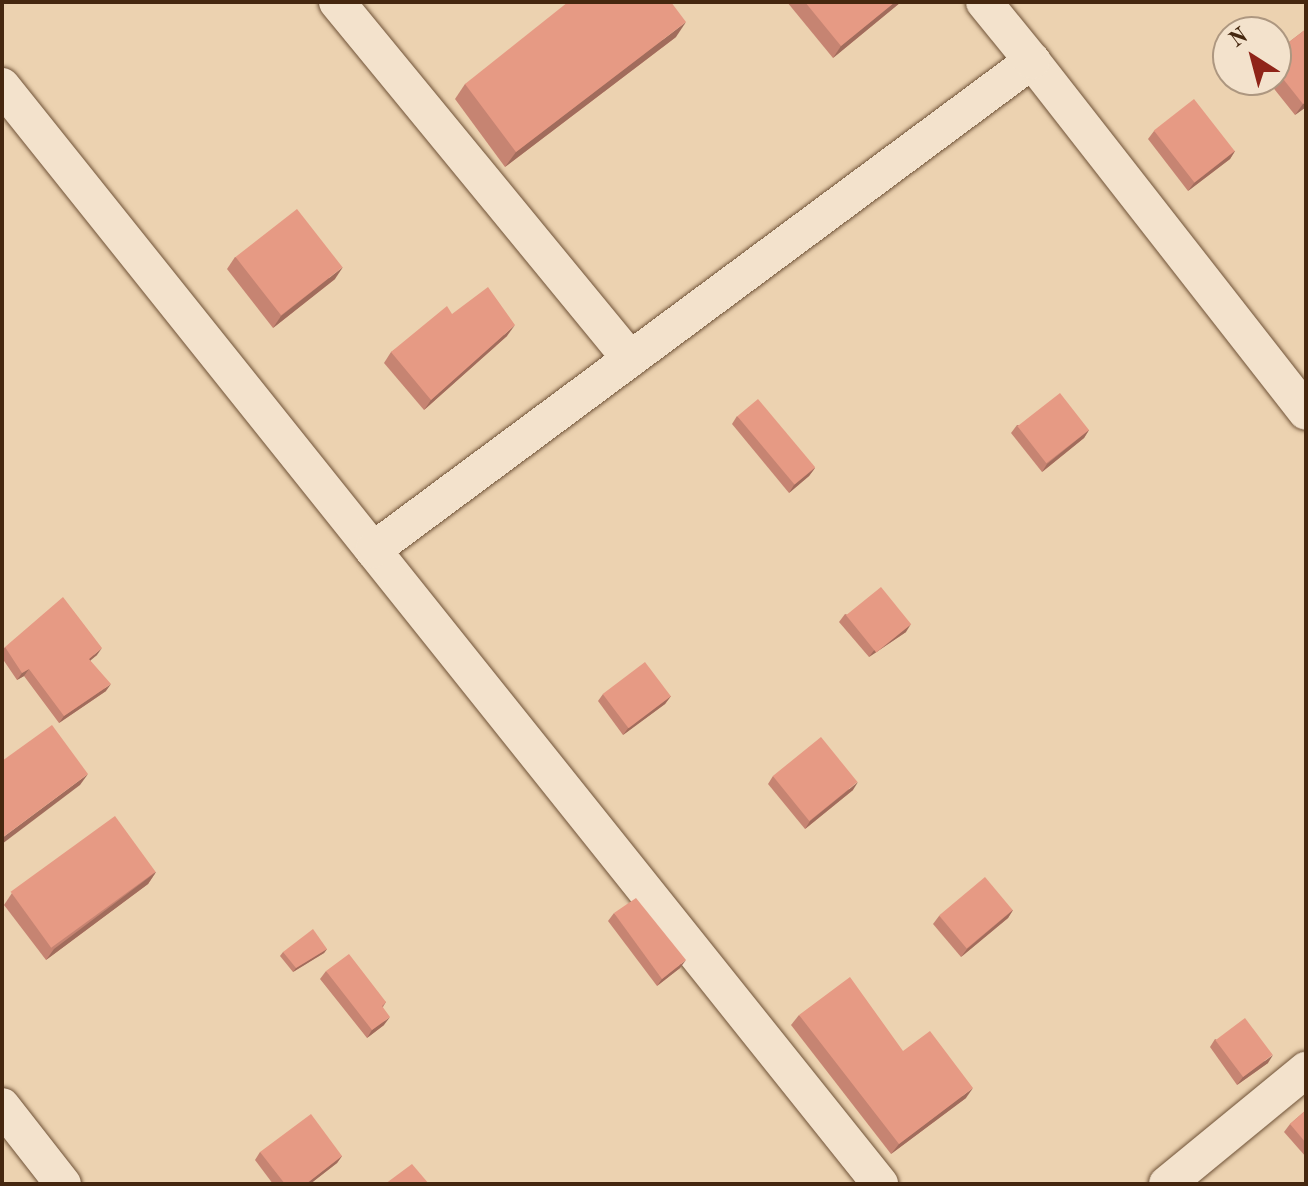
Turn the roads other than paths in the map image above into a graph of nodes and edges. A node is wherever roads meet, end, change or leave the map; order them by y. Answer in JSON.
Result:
{"nodes":[{"id":1,"x":337,"y":2,"type":"edge"},
{"id":2,"x":984,"y":2,"type":"edge"},
{"id":3,"x":1032,"y":61,"type":"junction"},
{"id":4,"x":2,"y":86,"type":"edge"},
{"id":5,"x":630,"y":359,"type":"junction"},
{"id":6,"x":1306,"y":412,"type":"edge"},
{"id":7,"x":373,"y":550,"type":"junction"},
{"id":8,"x":1306,"y":1070,"type":"edge"},
{"id":9,"x":2,"y":1106,"type":"edge"},
{"id":10,"x":1180,"y":1180,"type":"edge"},
{"id":11,"x":63,"y":1184,"type":"edge"},
{"id":12,"x":880,"y":1184,"type":"edge"}],
"edges":[{"from":1,"to":5,"type":"street"},
{"from":2,"to":3,"type":"street"},
{"from":3,"to":5,"type":"street"},
{"from":3,"to":6,"type":"street"},
{"from":4,"to":7,"type":"street"},
{"from":5,"to":7,"type":"street"},
{"from":7,"to":12,"type":"street"},
{"from":8,"to":10,"type":"street"},
{"from":9,"to":11,"type":"street"}]}
